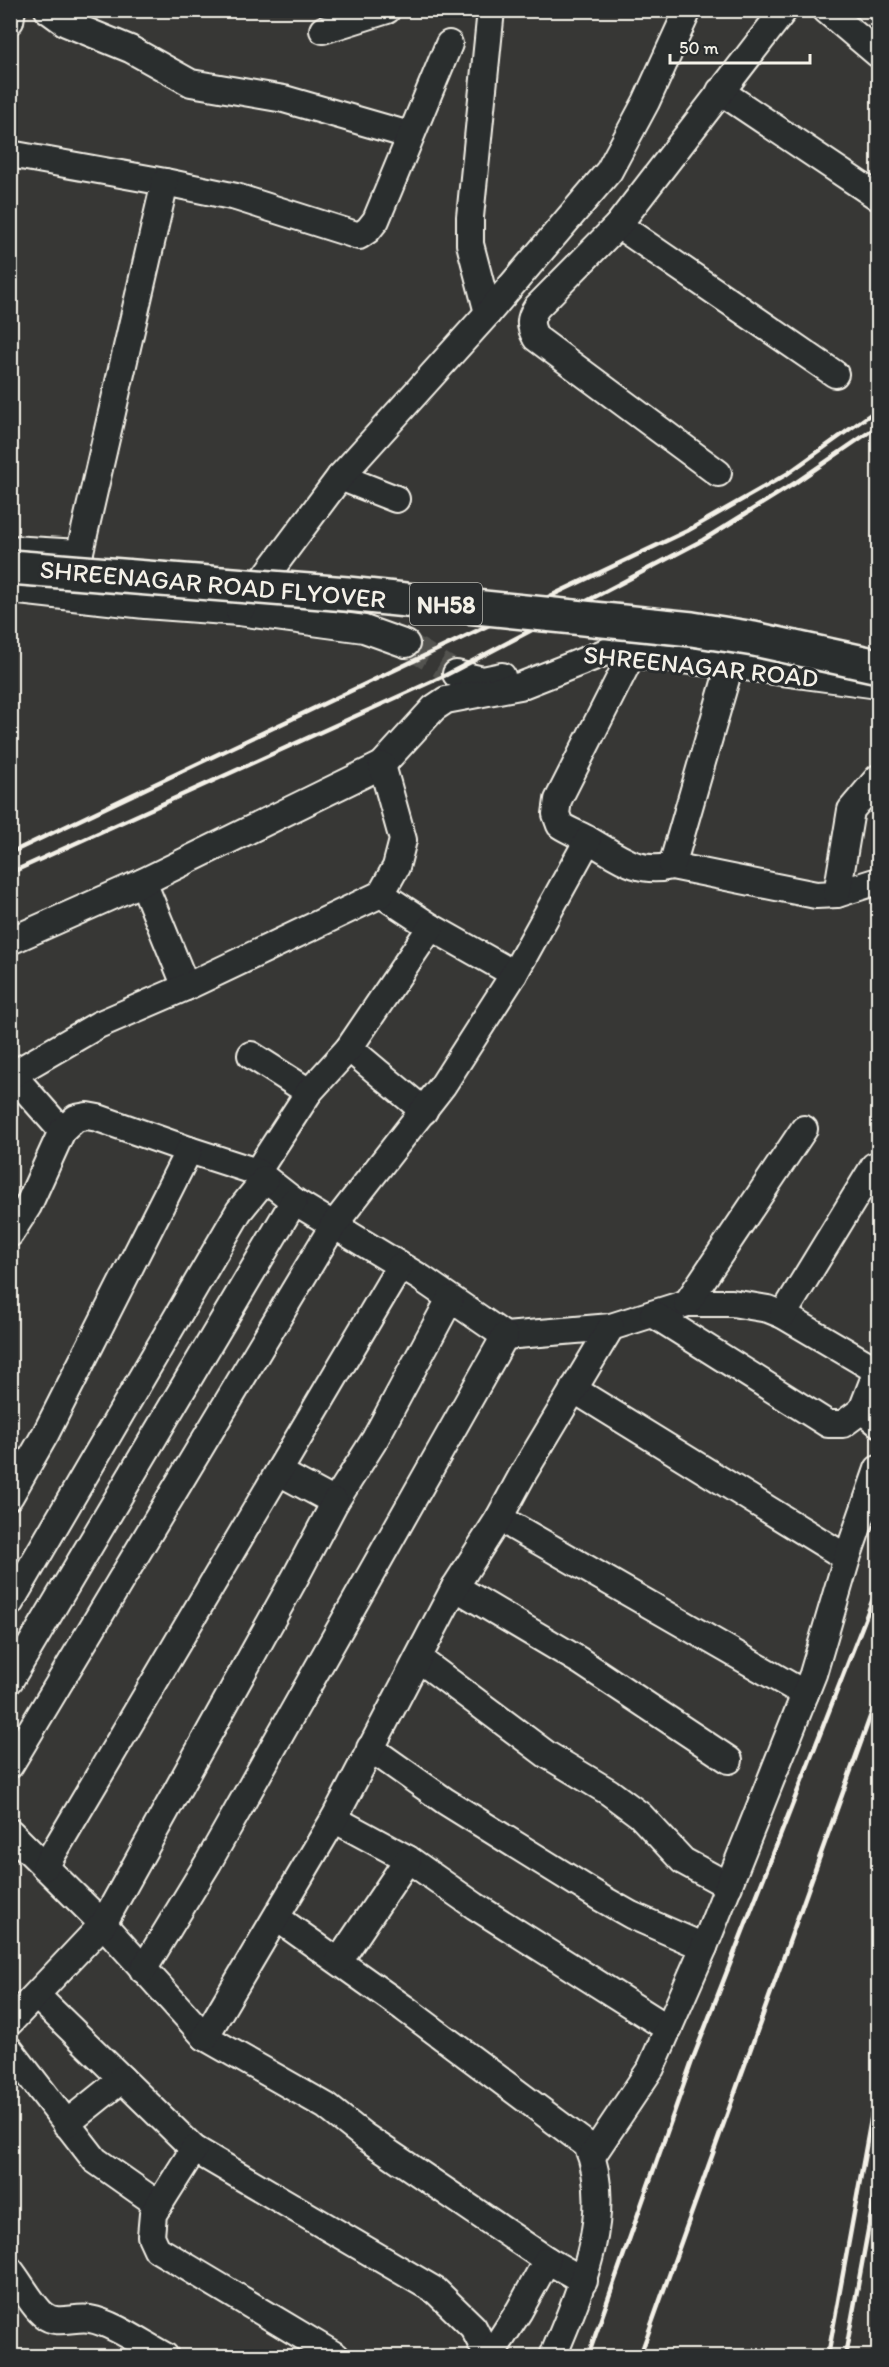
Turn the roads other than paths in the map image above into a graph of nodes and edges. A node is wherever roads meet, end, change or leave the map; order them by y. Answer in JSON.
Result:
{"nodes":[{"id":1,"x":12,"y":10,"type":"edge"},
{"id":2,"x":48,"y":10,"type":"edge"},
{"id":3,"x":387,"y":10,"type":"edge"},
{"id":4,"x":491,"y":10,"type":"edge"},
{"id":5,"x":784,"y":10,"type":"edge"},
{"id":6,"x":826,"y":10,"type":"edge"},
{"id":7,"x":680,"y":15,"type":"edge"},
{"id":8,"x":10,"y":21,"type":"edge"},
{"id":9,"x":323,"y":30,"type":"dead end"},
{"id":10,"x":449,"y":44,"type":"dead end"},
{"id":11,"x":879,"y":54,"type":"edge"},
{"id":12,"x":720,"y":91,"type":"junction"},
{"id":13,"x":409,"y":135,"type":"junction"},
{"id":14,"x":10,"y":154,"type":"edge"},
{"id":15,"x":165,"y":182,"type":"junction"},
{"id":16,"x":879,"y":197,"type":"edge"},
{"id":17,"x":618,"y":225,"type":"junction"},
{"id":18,"x":488,"y":313,"type":"junction"},
{"id":19,"x":835,"y":374,"type":"dead end"},
{"id":20,"x":718,"y":473,"type":"dead end"},
{"id":21,"x":340,"y":477,"type":"junction"},
{"id":22,"x":396,"y":499,"type":"dead end"},
{"id":23,"x":10,"y":549,"type":"edge"},
{"id":24,"x":80,"y":553,"type":"junction"},
{"id":25,"x":10,"y":567,"type":"edge"},
{"id":26,"x":10,"y":590,"type":"edge"},
{"id":27,"x":70,"y":595,"type":"junction"},
{"id":28,"x":239,"y":612,"type":"junction"},
{"id":29,"x":406,"y":644,"type":"tunnel mouth"},
{"id":30,"x":606,"y":652,"type":"junction"},
{"id":31,"x":632,"y":654,"type":"junction"},
{"id":32,"x":730,"y":665,"type":"junction"},
{"id":33,"x":879,"y":666,"type":"edge"},
{"id":34,"x":456,"y":674,"type":"tunnel mouth"},
{"id":35,"x":879,"y":686,"type":"edge"},
{"id":36,"x":382,"y":765,"type":"junction"},
{"id":37,"x":879,"y":778,"type":"edge"},
{"id":38,"x":588,"y":840,"type":"junction"},
{"id":39,"x":672,"y":866,"type":"junction"},
{"id":40,"x":879,"y":881,"type":"edge"},
{"id":41,"x":143,"y":882,"type":"junction"},
{"id":42,"x":381,"y":894,"type":"junction"},
{"id":43,"x":837,"y":894,"type":"junction"},
{"id":44,"x":430,"y":927,"type":"junction"},
{"id":45,"x":10,"y":942,"type":"edge"},
{"id":46,"x":514,"y":974,"type":"junction"},
{"id":47,"x":186,"y":987,"type":"junction"},
{"id":48,"x":349,"y":1048,"type":"junction"},
{"id":49,"x":250,"y":1055,"type":"dead end"},
{"id":50,"x":11,"y":1074,"type":"edge"},
{"id":51,"x":309,"y":1092,"type":"junction"},
{"id":52,"x":424,"y":1111,"type":"junction"},
{"id":53,"x":804,"y":1129,"type":"dead end"},
{"id":54,"x":62,"y":1131,"type":"junction"},
{"id":55,"x":189,"y":1150,"type":"junction"},
{"id":56,"x":874,"y":1166,"type":"dead end"},
{"id":57,"x":261,"y":1175,"type":"junction"},
{"id":58,"x":294,"y":1201,"type":"junction"},
{"id":59,"x":19,"y":1209,"type":"edge"},
{"id":60,"x":333,"y":1226,"type":"junction"},
{"id":61,"x":10,"y":1234,"type":"edge"},
{"id":62,"x":400,"y":1266,"type":"junction"},
{"id":63,"x":450,"y":1299,"type":"junction"},
{"id":64,"x":687,"y":1303,"type":"junction"},
{"id":65,"x":653,"y":1314,"type":"junction"},
{"id":66,"x":783,"y":1315,"type":"junction"},
{"id":67,"x":611,"y":1327,"type":"junction"},
{"id":68,"x":505,"y":1336,"type":"junction"},
{"id":69,"x":573,"y":1389,"type":"junction"},
{"id":70,"x":871,"y":1416,"type":"edge"},
{"id":71,"x":879,"y":1469,"type":"edge"},
{"id":72,"x":279,"y":1472,"type":"junction"},
{"id":73,"x":10,"y":1496,"type":"edge"},
{"id":74,"x":335,"y":1502,"type":"junction"},
{"id":75,"x":499,"y":1518,"type":"junction"},
{"id":76,"x":847,"y":1558,"type":"junction"},
{"id":77,"x":455,"y":1587,"type":"junction"},
{"id":78,"x":10,"y":1603,"type":"edge"},
{"id":79,"x":419,"y":1659,"type":"junction"},
{"id":80,"x":10,"y":1680,"type":"edge"},
{"id":81,"x":805,"y":1694,"type":"junction"},
{"id":82,"x":370,"y":1748,"type":"junction"},
{"id":83,"x":729,"y":1760,"type":"dead end"},
{"id":84,"x":10,"y":1765,"type":"edge"},
{"id":85,"x":334,"y":1819,"type":"junction"},
{"id":86,"x":10,"y":1832,"type":"edge"},
{"id":87,"x":408,"y":1859,"type":"junction"},
{"id":88,"x":45,"y":1868,"type":"junction"},
{"id":89,"x":729,"y":1886,"type":"junction"},
{"id":90,"x":277,"y":1918,"type":"junction"},
{"id":91,"x":103,"y":1924,"type":"junction"},
{"id":92,"x":704,"y":1947,"type":"junction"},
{"id":93,"x":339,"y":1961,"type":"junction"},
{"id":94,"x":143,"y":1970,"type":"junction"},
{"id":95,"x":37,"y":1996,"type":"junction"},
{"id":96,"x":10,"y":2022,"type":"edge"},
{"id":97,"x":669,"y":2029,"type":"junction"},
{"id":98,"x":205,"y":2037,"type":"junction"},
{"id":99,"x":10,"y":2050,"type":"edge"},
{"id":100,"x":122,"y":2079,"type":"junction"},
{"id":101,"x":66,"y":2124,"type":"junction"},
{"id":102,"x":194,"y":2149,"type":"junction"},
{"id":103,"x":592,"y":2156,"type":"junction"},
{"id":104,"x":159,"y":2205,"type":"junction"},
{"id":105,"x":547,"y":2260,"type":"junction"},
{"id":106,"x":10,"y":2270,"type":"edge"},
{"id":107,"x":584,"y":2281,"type":"junction"},
{"id":108,"x":165,"y":2356,"type":"edge"},
{"id":109,"x":336,"y":2356,"type":"edge"},
{"id":110,"x":489,"y":2356,"type":"edge"},
{"id":111,"x":553,"y":2356,"type":"edge"}],
"edges":[{"from":1,"to":8,"type":"street"},
{"from":2,"to":13,"type":"street"},
{"from":3,"to":9,"type":"street"},
{"from":4,"to":18,"type":"street"},
{"from":5,"to":12,"type":"street"},
{"from":6,"to":11,"type":"street"},
{"from":7,"to":18,"type":"street"},
{"from":10,"to":13,"type":"street"},
{"from":12,"to":16,"type":"street"},
{"from":12,"to":17,"type":"street"},
{"from":13,"to":15,"type":"street"},
{"from":14,"to":15,"type":"street"},
{"from":15,"to":24,"type":"street"},
{"from":17,"to":19,"type":"street"},
{"from":17,"to":20,"type":"street"},
{"from":18,"to":21,"type":"street"},
{"from":21,"to":22,"type":"street"},
{"from":21,"to":28,"type":"street"},
{"from":23,"to":24,"type":"street"},
{"from":24,"to":27,"type":"street"},
{"from":25,"to":33,"type":"highway","name":"SHREENAGAR ROAD FLYOVER","number":"NH58","bridge":true},
{"from":26,"to":27,"type":"street"},
{"from":27,"to":28,"type":"street"},
{"from":28,"to":29,"type":"street"},
{"from":30,"to":31,"type":"street","name":"SHREENAGAR ROAD"},
{"from":30,"to":34,"type":"street","name":"SHREENAGAR ROAD"},
{"from":30,"to":36,"type":"street"},
{"from":31,"to":32,"type":"street","name":"SHREENAGAR ROAD"},
{"from":31,"to":38,"type":"street"},
{"from":32,"to":35,"type":"street","name":"SHREENAGAR ROAD"},
{"from":32,"to":39,"type":"street"},
{"from":36,"to":41,"type":"street"},
{"from":36,"to":42,"type":"street"},
{"from":37,"to":43,"type":"street"},
{"from":38,"to":39,"type":"street"},
{"from":38,"to":46,"type":"street"},
{"from":39,"to":43,"type":"street"},
{"from":40,"to":43,"type":"street"},
{"from":41,"to":45,"type":"street"},
{"from":41,"to":47,"type":"street"},
{"from":42,"to":44,"type":"street"},
{"from":42,"to":47,"type":"street"},
{"from":44,"to":46,"type":"street"},
{"from":44,"to":48,"type":"street"},
{"from":46,"to":52,"type":"street"},
{"from":47,"to":50,"type":"street"},
{"from":48,"to":51,"type":"street"},
{"from":48,"to":52,"type":"street"},
{"from":49,"to":51,"type":"street"},
{"from":50,"to":54,"type":"street"},
{"from":51,"to":57,"type":"street"},
{"from":52,"to":60,"type":"street"},
{"from":53,"to":64,"type":"street"},
{"from":54,"to":55,"type":"street"},
{"from":54,"to":59,"type":"street"},
{"from":55,"to":57,"type":"street"},
{"from":55,"to":73,"type":"street"},
{"from":56,"to":66,"type":"street"},
{"from":57,"to":58,"type":"street"},
{"from":57,"to":78,"type":"street"},
{"from":58,"to":60,"type":"street"},
{"from":58,"to":80,"type":"street"},
{"from":59,"to":61,"type":"street"},
{"from":60,"to":62,"type":"street"},
{"from":60,"to":84,"type":"street"},
{"from":62,"to":63,"type":"street"},
{"from":62,"to":72,"type":"street"},
{"from":63,"to":68,"type":"street"},
{"from":63,"to":74,"type":"street"},
{"from":64,"to":65,"type":"street"},
{"from":64,"to":66,"type":"street"},
{"from":65,"to":67,"type":"street"},
{"from":65,"to":70,"type":"street"},
{"from":66,"to":70,"type":"street"},
{"from":67,"to":68,"type":"street"},
{"from":67,"to":69,"type":"street"},
{"from":68,"to":94,"type":"street"},
{"from":69,"to":75,"type":"street"},
{"from":69,"to":76,"type":"street"},
{"from":71,"to":76,"type":"street"},
{"from":72,"to":74,"type":"street"},
{"from":72,"to":88,"type":"street"},
{"from":74,"to":91,"type":"street"},
{"from":75,"to":77,"type":"street"},
{"from":75,"to":81,"type":"street"},
{"from":76,"to":81,"type":"street"},
{"from":77,"to":79,"type":"street"},
{"from":77,"to":83,"type":"street"},
{"from":79,"to":82,"type":"street"},
{"from":79,"to":89,"type":"street"},
{"from":81,"to":89,"type":"street"},
{"from":82,"to":85,"type":"street"},
{"from":82,"to":92,"type":"street"},
{"from":85,"to":87,"type":"street"},
{"from":85,"to":90,"type":"street"},
{"from":86,"to":88,"type":"street"},
{"from":87,"to":93,"type":"street"},
{"from":87,"to":97,"type":"street"},
{"from":88,"to":91,"type":"street"},
{"from":89,"to":92,"type":"street"},
{"from":90,"to":93,"type":"street"},
{"from":90,"to":98,"type":"street"},
{"from":91,"to":94,"type":"street"},
{"from":91,"to":95,"type":"street"},
{"from":92,"to":97,"type":"street"},
{"from":93,"to":103,"type":"street"},
{"from":94,"to":98,"type":"street"},
{"from":95,"to":96,"type":"street"},
{"from":95,"to":100,"type":"street"},
{"from":97,"to":103,"type":"street"},
{"from":98,"to":105,"type":"street"},
{"from":99,"to":101,"type":"street"},
{"from":100,"to":101,"type":"street"},
{"from":100,"to":102,"type":"street"},
{"from":101,"to":104,"type":"street"},
{"from":102,"to":104,"type":"street"},
{"from":102,"to":110,"type":"street"},
{"from":103,"to":107,"type":"street"},
{"from":104,"to":109,"type":"street"},
{"from":105,"to":107,"type":"street"},
{"from":105,"to":110,"type":"street"},
{"from":106,"to":108,"type":"street"},
{"from":107,"to":111,"type":"street"}]}
